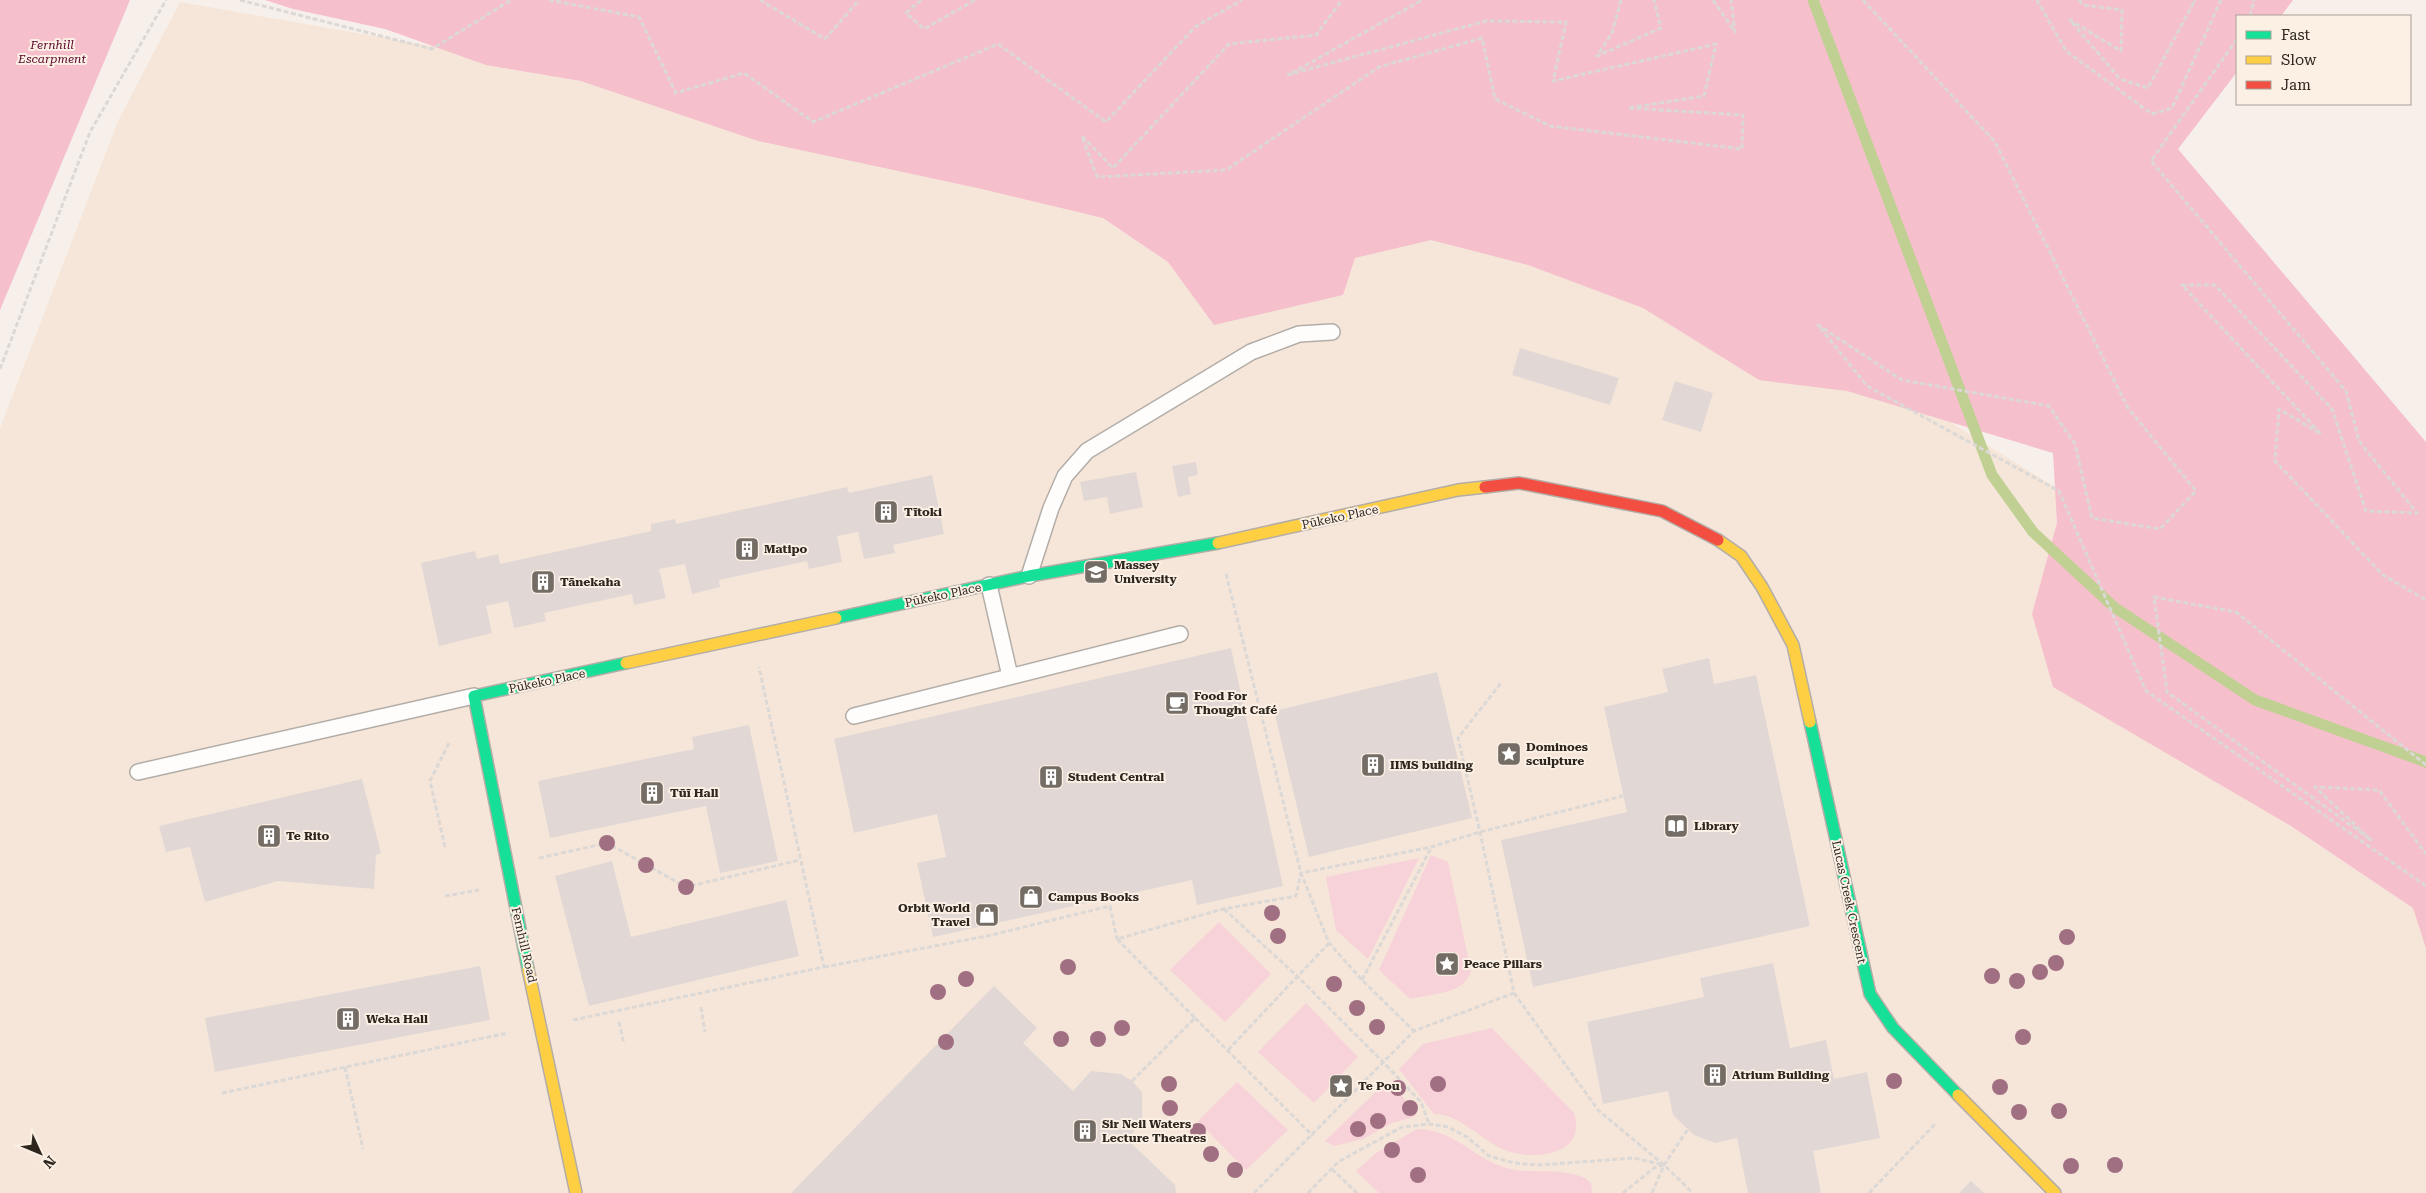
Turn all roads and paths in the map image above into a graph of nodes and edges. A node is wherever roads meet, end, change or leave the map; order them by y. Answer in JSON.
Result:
{"nodes":[{"id":1,"x":166,"y":0,"type":"edge"},
{"id":2,"x":240,"y":0,"type":"edge"},
{"id":3,"x":511,"y":0,"type":"edge"},
{"id":4,"x":549,"y":0,"type":"edge"},
{"id":5,"x":760,"y":0,"type":"edge"},
{"id":6,"x":859,"y":0,"type":"edge"},
{"id":7,"x":921,"y":0,"type":"edge"},
{"id":8,"x":975,"y":0,"type":"edge"},
{"id":9,"x":1242,"y":0,"type":"edge"},
{"id":10,"x":1342,"y":0,"type":"edge"},
{"id":11,"x":1422,"y":0,"type":"edge"},
{"id":12,"x":1621,"y":0,"type":"edge"},
{"id":13,"x":1654,"y":0,"type":"edge"},
{"id":14,"x":1713,"y":0,"type":"edge"},
{"id":15,"x":1731,"y":0,"type":"edge"},
{"id":16,"x":1863,"y":0,"type":"edge"},
{"id":17,"x":2037,"y":0,"type":"edge"},
{"id":18,"x":2079,"y":0,"type":"edge"},
{"id":19,"x":2193,"y":0,"type":"edge"},
{"id":20,"x":2221,"y":0,"type":"edge"},
{"id":21,"x":2254,"y":0,"type":"edge"},
{"id":22,"x":2250,"y":15,"type":"edge"},
{"id":23,"x":2236,"y":40,"type":"edge"},
{"id":24,"x":1332,"y":332,"type":"dead end"},
{"id":25,"x":0,"y":369,"type":"edge"},
{"id":26,"x":1218,"y":543,"type":"junction"},
{"id":27,"x":1740,"y":556,"type":"joint"},
{"id":28,"x":1029,"y":576,"type":"junction"},
{"id":29,"x":989,"y":585,"type":"junction"},
{"id":30,"x":2426,"y":600,"type":"edge"},
{"id":31,"x":1180,"y":634,"type":"dead end"},
{"id":32,"x":753,"y":637,"type":"junction"},
{"id":33,"x":1010,"y":676,"type":"junction"},
{"id":34,"x":1501,"y":683,"type":"dead end"},
{"id":35,"x":474,"y":696,"type":"junction"},
{"id":36,"x":854,"y":716,"type":"dead end"},
{"id":37,"x":452,"y":738,"type":"dead end"},
{"id":38,"x":2426,"y":765,"type":"edge"},
{"id":39,"x":138,"y":772,"type":"dead end"},
{"id":40,"x":1622,"y":796,"type":"dead end"},
{"id":41,"x":1480,"y":832,"type":"junction"},
{"id":42,"x":445,"y":847,"type":"dead end"},
{"id":43,"x":1431,"y":848,"type":"junction"},
{"id":44,"x":2426,"y":854,"type":"edge"},
{"id":45,"x":800,"y":860,"type":"junction"},
{"id":46,"x":506,"y":866,"type":"junction"},
{"id":47,"x":1301,"y":873,"type":"junction"},
{"id":48,"x":2426,"y":886,"type":"edge"},
{"id":49,"x":1224,"y":909,"type":"junction"},
{"id":50,"x":1116,"y":938,"type":"junction"},
{"id":51,"x":1329,"y":944,"type":"junction"},
{"id":52,"x":824,"y":967,"type":"junction"},
{"id":53,"x":1297,"y":976,"type":"junction"},
{"id":54,"x":1362,"y":980,"type":"junction"},
{"id":55,"x":1514,"y":993,"type":"junction"},
{"id":56,"x":701,"y":1007,"type":"dead end"},
{"id":57,"x":1195,"y":1018,"type":"junction"},
{"id":58,"x":619,"y":1022,"type":"dead end"},
{"id":59,"x":542,"y":1026,"type":"junction"},
{"id":60,"x":1414,"y":1031,"type":"junction"},
{"id":61,"x":705,"y":1032,"type":"dead end"},
{"id":62,"x":624,"y":1044,"type":"dead end"},
{"id":63,"x":1228,"y":1050,"type":"junction"},
{"id":64,"x":1384,"y":1063,"type":"junction"},
{"id":65,"x":345,"y":1067,"type":"junction"},
{"id":66,"x":1132,"y":1081,"type":"dead end"},
{"id":67,"x":222,"y":1093,"type":"dead end"},
{"id":68,"x":1936,"y":1122,"type":"dead end"},
{"id":69,"x":1429,"y":1124,"type":"junction"},
{"id":70,"x":1688,"y":1129,"type":"dead end"},
{"id":71,"x":1313,"y":1136,"type":"junction"},
{"id":72,"x":363,"y":1149,"type":"dead end"},
{"id":73,"x":1664,"y":1165,"type":"junction"},
{"id":74,"x":1332,"y":1169,"type":"junction"},
{"id":75,"x":576,"y":1193,"type":"edge"},
{"id":76,"x":1254,"y":1193,"type":"edge"},
{"id":77,"x":1308,"y":1193,"type":"edge"},
{"id":78,"x":1357,"y":1193,"type":"edge"},
{"id":79,"x":1623,"y":1193,"type":"edge"},
{"id":80,"x":1652,"y":1193,"type":"edge"},
{"id":81,"x":1693,"y":1193,"type":"edge"},
{"id":82,"x":1870,"y":1193,"type":"edge"},
{"id":83,"x":2056,"y":1193,"type":"edge"}],
"edges":[{"from":1,"to":25,"type":"path"},
{"from":2,"to":3,"type":"path"},
{"from":4,"to":9,"type":"path"},
{"from":5,"to":6,"type":"path"},
{"from":7,"to":8,"type":"path"},
{"from":10,"to":11,"type":"path"},
{"from":12,"to":13,"type":"path"},
{"from":14,"to":15,"type":"path"},
{"from":16,"to":48,"type":"path"},
{"from":17,"to":20,"type":"path"},
{"from":18,"to":19,"type":"path"},
{"from":21,"to":22,"type":"path"},
{"from":23,"to":30,"type":"path"},
{"from":24,"to":28,"type":"lane"},
{"from":26,"to":27,"type":"street","name":"Pūkeko Place"},
{"from":26,"to":28,"type":"street","name":"Pūkeko Place"},
{"from":26,"to":47,"type":"path"},
{"from":27,"to":83,"type":"street","name":"Lucas Creek Crescent"},
{"from":28,"to":29,"type":"street","name":"Pūkeko Place"},
{"from":29,"to":32,"type":"street","name":"Pūkeko Place"},
{"from":29,"to":33,"type":"lane"},
{"from":31,"to":33,"type":"lane"},
{"from":32,"to":35,"type":"street","name":"Pūkeko Place"},
{"from":32,"to":45,"type":"path"},
{"from":33,"to":36,"type":"lane"},
{"from":34,"to":41,"type":"path"},
{"from":35,"to":39,"type":"lane","name":"Pūkeko Place"},
{"from":35,"to":46,"type":"street","name":"Fernhill Road"},
{"from":37,"to":42,"type":"path"},
{"from":38,"to":44,"type":"path"},
{"from":40,"to":41,"type":"path"},
{"from":41,"to":43,"type":"path"},
{"from":41,"to":55,"type":"path"},
{"from":43,"to":47,"type":"path"},
{"from":43,"to":54,"type":"path"},
{"from":45,"to":46,"type":"path"},
{"from":45,"to":52,"type":"path"},
{"from":46,"to":59,"type":"street","name":"Fernhill Road"},
{"from":47,"to":49,"type":"path"},
{"from":47,"to":51,"type":"path"},
{"from":49,"to":50,"type":"path"},
{"from":49,"to":53,"type":"path"},
{"from":50,"to":52,"type":"path"},
{"from":50,"to":57,"type":"path"},
{"from":51,"to":53,"type":"path"},
{"from":51,"to":54,"type":"path"},
{"from":52,"to":59,"type":"path"},
{"from":53,"to":63,"type":"path"},
{"from":53,"to":64,"type":"path"},
{"from":54,"to":60,"type":"path"},
{"from":55,"to":60,"type":"path"},
{"from":55,"to":73,"type":"path"},
{"from":56,"to":61,"type":"path"},
{"from":57,"to":63,"type":"path"},
{"from":57,"to":66,"type":"path"},
{"from":58,"to":62,"type":"path"},
{"from":59,"to":65,"type":"path"},
{"from":59,"to":75,"type":"street","name":"Fernhill Road"},
{"from":60,"to":64,"type":"path"},
{"from":63,"to":71,"type":"path"},
{"from":64,"to":69,"type":"path"},
{"from":64,"to":71,"type":"path"},
{"from":65,"to":67,"type":"path"},
{"from":65,"to":72,"type":"path"},
{"from":68,"to":82,"type":"path"},
{"from":69,"to":73,"type":"path"},
{"from":69,"to":74,"type":"path"},
{"from":70,"to":73,"type":"path"},
{"from":71,"to":76,"type":"path"},
{"from":73,"to":79,"type":"path"},
{"from":73,"to":80,"type":"path"},
{"from":73,"to":81,"type":"path"},
{"from":74,"to":77,"type":"path"},
{"from":74,"to":78,"type":"path"}]}
